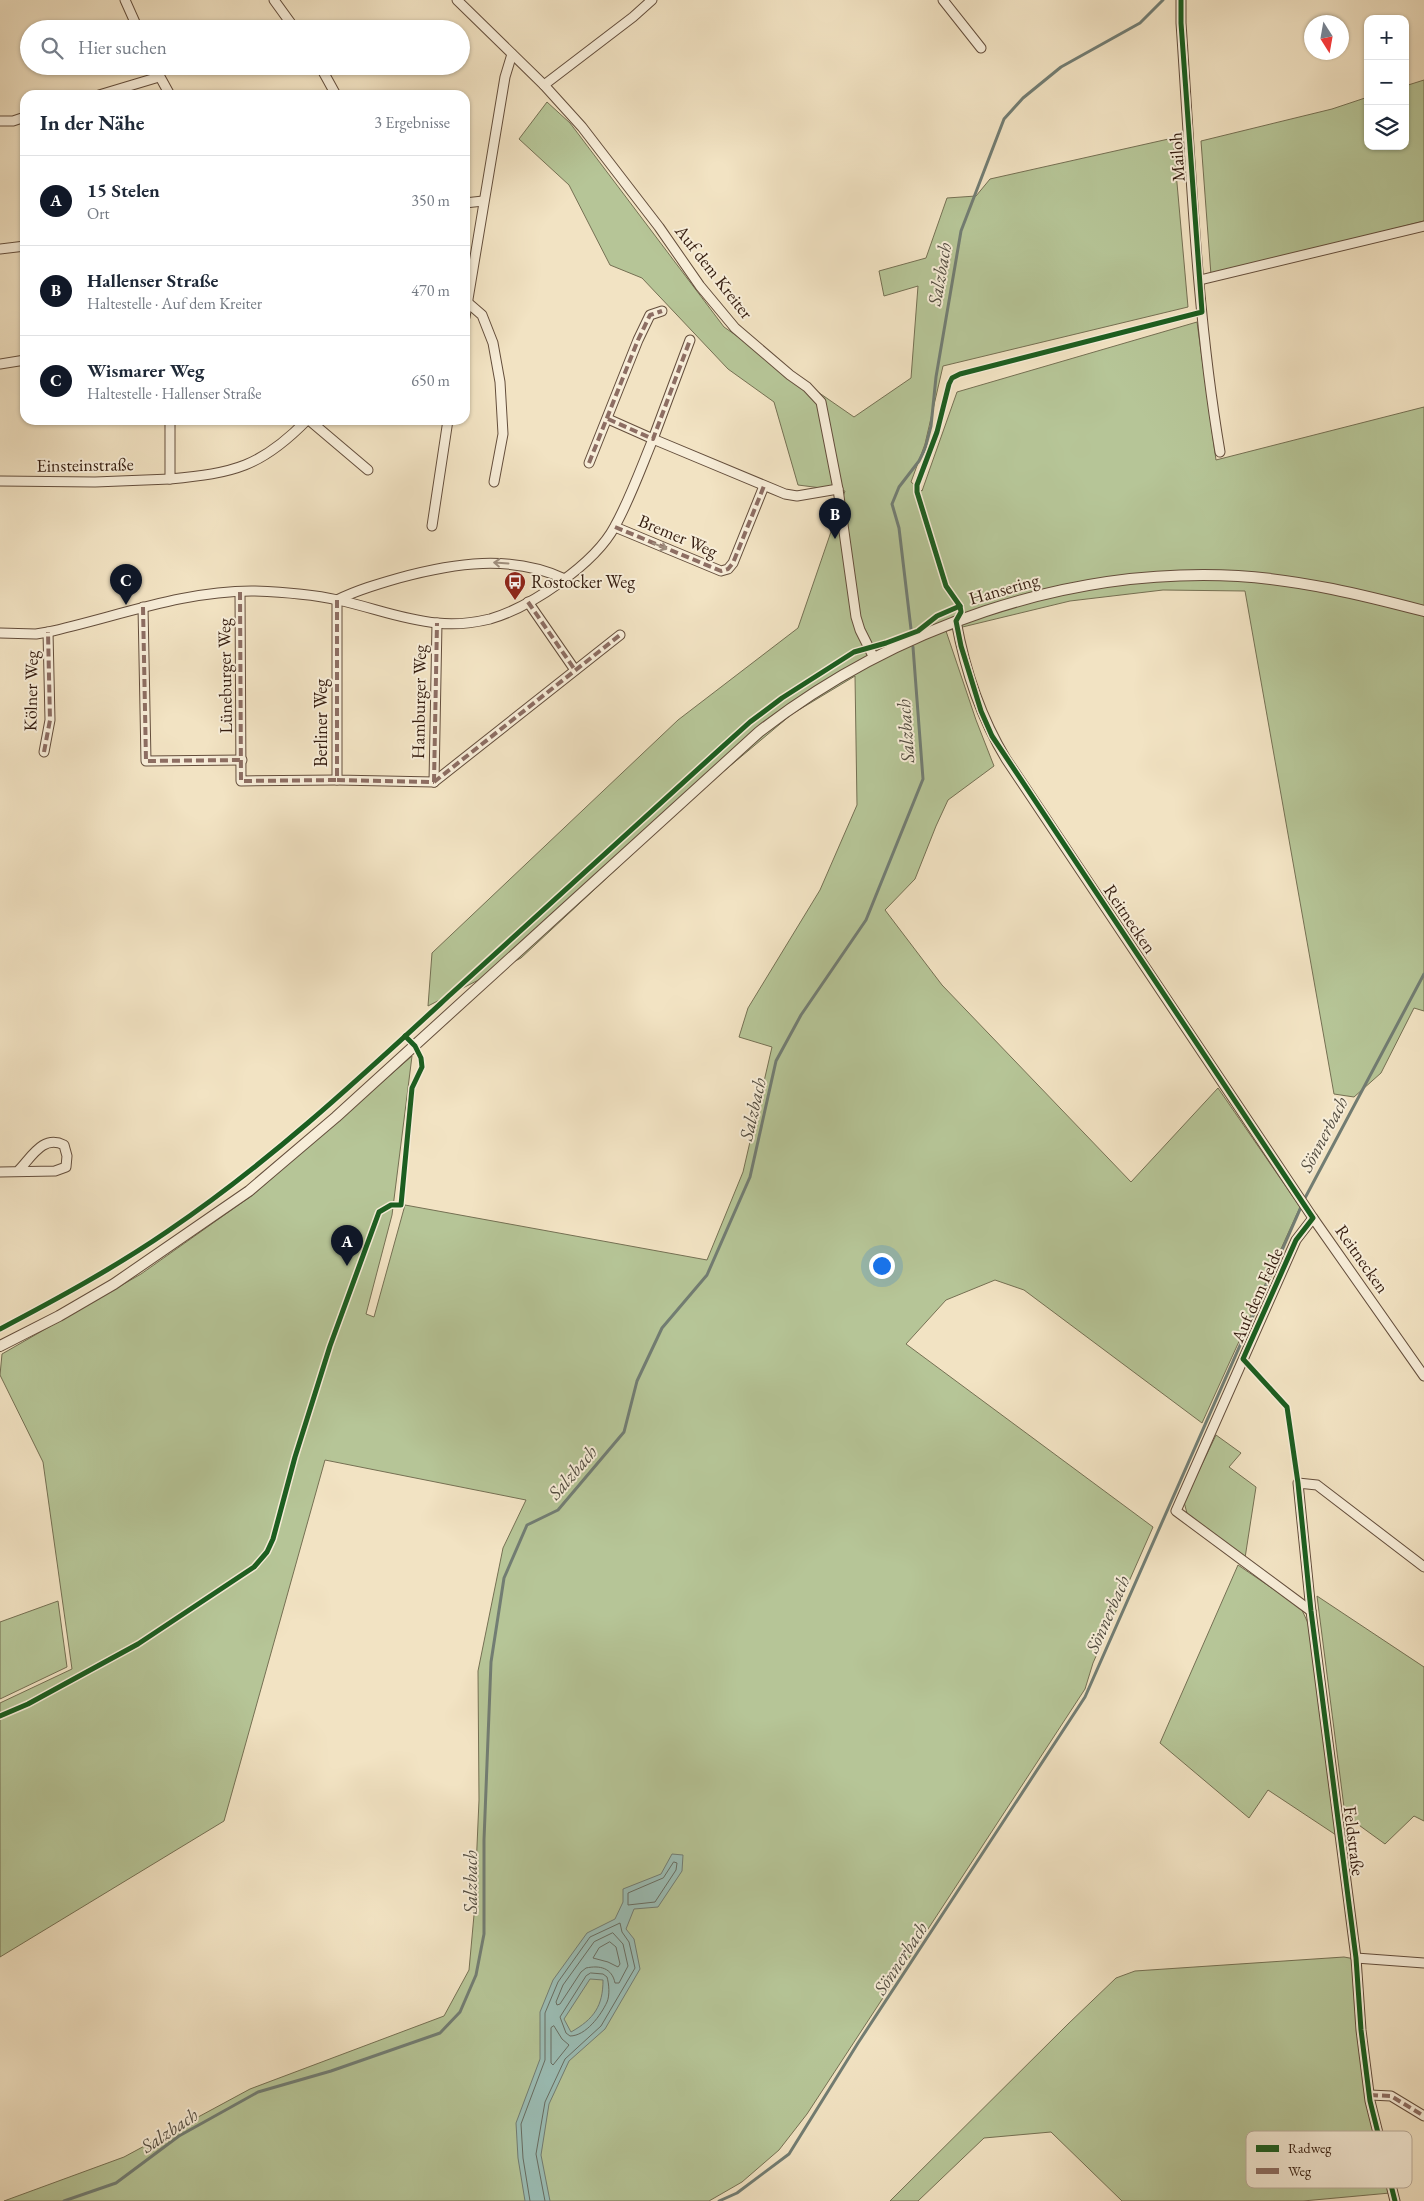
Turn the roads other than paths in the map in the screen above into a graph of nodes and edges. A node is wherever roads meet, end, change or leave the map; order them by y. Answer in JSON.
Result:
{"nodes":[{"id":1,"x":125,"y":0,"type":"edge"},
{"id":2,"x":274,"y":0,"type":"edge"},
{"id":3,"x":457,"y":0,"type":"edge"},
{"id":4,"x":652,"y":0,"type":"edge"},
{"id":5,"x":943,"y":0,"type":"edge"},
{"id":6,"x":1181,"y":0,"type":"edge"},
{"id":7,"x":134,"y":20,"type":"edge"},
{"id":8,"x":288,"y":20,"type":"edge"},
{"id":9,"x":981,"y":48,"type":"dead end"},
{"id":10,"x":512,"y":54,"type":"junction"},
{"id":11,"x":325,"y":75,"type":"edge"},
{"id":12,"x":159,"y":77,"type":"joint"},
{"id":13,"x":544,"y":85,"type":"junction"},
{"id":14,"x":116,"y":90,"type":"edge"},
{"id":15,"x":167,"y":90,"type":"edge"},
{"id":16,"x":333,"y":90,"type":"edge"},
{"id":17,"x":20,"y":118,"type":"edge"},
{"id":18,"x":0,"y":121,"type":"edge"},
{"id":19,"x":483,"y":201,"type":"junction"},
{"id":20,"x":470,"y":202,"type":"edge"},
{"id":21,"x":1424,"y":226,"type":"edge"},
{"id":22,"x":20,"y":247,"type":"edge"},
{"id":23,"x":0,"y":249,"type":"edge"},
{"id":24,"x":1200,"y":280,"type":"junction"},
{"id":25,"x":470,"y":289,"type":"edge"},
{"id":26,"x":470,"y":304,"type":"edge"},
{"id":27,"x":662,"y":311,"type":"dead end"},
{"id":28,"x":690,"y":340,"type":"dead end"},
{"id":29,"x":20,"y":361,"type":"edge"},
{"id":30,"x":0,"y":364,"type":"edge"},
{"id":31,"x":608,"y":419,"type":"junction"},
{"id":32,"x":170,"y":425,"type":"edge"},
{"id":33,"x":303,"y":425,"type":"edge"},
{"id":34,"x":314,"y":425,"type":"edge"},
{"id":35,"x":447,"y":425,"type":"edge"},
{"id":36,"x":653,"y":439,"type":"junction"},
{"id":37,"x":1220,"y":452,"type":"dead end"},
{"id":38,"x":589,"y":463,"type":"dead end"},
{"id":39,"x":368,"y":470,"type":"dead end"},
{"id":40,"x":170,"y":479,"type":"junction"},
{"id":41,"x":0,"y":481,"type":"edge"},
{"id":42,"x":494,"y":482,"type":"dead end"},
{"id":43,"x":764,"y":486,"type":"junction"},
{"id":44,"x":838,"y":489,"type":"junction"},
{"id":45,"x":432,"y":526,"type":"dead end"},
{"id":46,"x":615,"y":527,"type":"junction"},
{"id":47,"x":565,"y":579,"type":"junction"},
{"id":48,"x":240,"y":592,"type":"junction"},
{"id":49,"x":337,"y":600,"type":"junction"},
{"id":50,"x":528,"y":602,"type":"junction"},
{"id":51,"x":143,"y":607,"type":"junction"},
{"id":52,"x":1424,"y":611,"type":"edge"},
{"id":53,"x":956,"y":621,"type":"junction"},
{"id":54,"x":437,"y":623,"type":"junction"},
{"id":55,"x":48,"y":632,"type":"junction"},
{"id":56,"x":0,"y":633,"type":"edge"},
{"id":57,"x":620,"y":635,"type":"dead end"},
{"id":58,"x":874,"y":658,"type":"junction"},
{"id":59,"x":575,"y":670,"type":"junction"},
{"id":60,"x":44,"y":752,"type":"dead end"},
{"id":61,"x":242,"y":760,"type":"junction"},
{"id":62,"x":337,"y":780,"type":"junction"},
{"id":63,"x":434,"y":782,"type":"junction"},
{"id":64,"x":18,"y":1171,"type":"junction"},
{"id":65,"x":0,"y":1172,"type":"edge"},
{"id":66,"x":1313,"y":1218,"type":"junction"},
{"id":67,"x":0,"y":1346,"type":"edge"},
{"id":68,"x":1424,"y":1376,"type":"edge"},
{"id":69,"x":1424,"y":1567,"type":"edge"},
{"id":70,"x":1311,"y":1611,"type":"junction"},
{"id":71,"x":1356,"y":1958,"type":"junction"},
{"id":72,"x":1424,"y":1963,"type":"edge"},
{"id":73,"x":1370,"y":2095,"type":"junction"},
{"id":74,"x":1424,"y":2116,"type":"edge"},
{"id":75,"x":1378,"y":2131,"type":"edge"},
{"id":76,"x":1392,"y":2188,"type":"edge"},
{"id":77,"x":1395,"y":2201,"type":"edge"}],
"edges":[{"from":1,"to":7,"type":"street"},
{"from":2,"to":8,"type":"street"},
{"from":3,"to":10,"type":"street","name":"Auf dem Kreiter"},
{"from":4,"to":13,"type":"street"},
{"from":5,"to":9,"type":"street"},
{"from":6,"to":24,"type":"street","name":"Mailoh"},
{"from":10,"to":13,"type":"street","name":"Auf dem Kreiter"},
{"from":10,"to":19,"type":"street"},
{"from":11,"to":16,"type":"street"},
{"from":12,"to":14,"type":"street"},
{"from":12,"to":15,"type":"street"},
{"from":13,"to":44,"type":"street","name":"Auf dem Kreiter"},
{"from":17,"to":18,"type":"street"},
{"from":19,"to":20,"type":"street"},
{"from":19,"to":25,"type":"street"},
{"from":21,"to":24,"type":"street"},
{"from":22,"to":23,"type":"street"},
{"from":24,"to":37,"type":"street","name":"Mailoh"},
{"from":26,"to":42,"type":"street"},
{"from":27,"to":31,"type":"street"},
{"from":28,"to":36,"type":"street"},
{"from":29,"to":30,"type":"street"},
{"from":31,"to":36,"type":"street"},
{"from":31,"to":38,"type":"street"},
{"from":32,"to":40,"type":"street"},
{"from":33,"to":40,"type":"street","name":"Einsteinstraße"},
{"from":34,"to":39,"type":"street"},
{"from":35,"to":45,"type":"street"},
{"from":36,"to":43,"type":"street"},
{"from":36,"to":46,"type":"street"},
{"from":40,"to":41,"type":"street","name":"Einsteinstraße"},
{"from":43,"to":44,"type":"street"},
{"from":46,"to":43,"type":"street","name":"Bremer Weg","one_way":true},
{"from":44,"to":58,"type":"street","name":"Auf dem Kreiter"},
{"from":46,"to":47,"type":"street"},
{"from":47,"to":49,"type":"street","one_way":true},
{"from":47,"to":50,"type":"street"},
{"from":48,"to":49,"type":"street"},
{"from":48,"to":51,"type":"street"},
{"from":48,"to":61,"type":"street","name":"Lüneburger Weg"},
{"from":49,"to":54,"type":"street"},
{"from":49,"to":62,"type":"street","name":"Berliner Weg"},
{"from":50,"to":54,"type":"street"},
{"from":50,"to":59,"type":"street"},
{"from":51,"to":55,"type":"street"},
{"from":51,"to":61,"type":"street"},
{"from":52,"to":53,"type":"street","name":"Hansering"},
{"from":53,"to":58,"type":"street","name":"Hansering"},
{"from":53,"to":66,"type":"street","name":"Reitnecken"},
{"from":54,"to":63,"type":"street","name":"Hamburger Weg"},
{"from":55,"to":56,"type":"street"},
{"from":55,"to":60,"type":"street","name":"Kölner Weg"},
{"from":57,"to":59,"type":"street"},
{"from":58,"to":67,"type":"street","name":"Hansering"},
{"from":59,"to":63,"type":"street"},
{"from":61,"to":62,"type":"street"},
{"from":62,"to":63,"type":"street","name":"Berliner Weg"},
{"from":64,"to":64,"type":"street"},
{"from":64,"to":65,"type":"street"},
{"from":66,"to":68,"type":"street","name":"Reitnecken"},
{"from":66,"to":70,"type":"street","name":"Auf dem Felde"},
{"from":69,"to":70,"type":"street","name":"Feldstraße"},
{"from":70,"to":71,"type":"street","name":"Feldstraße"},
{"from":71,"to":72,"type":"street"},
{"from":71,"to":73,"type":"street","name":"Feldstraße"},
{"from":73,"to":74,"type":"street"},
{"from":73,"to":75,"type":"street","name":"Feldstraße"},
{"from":76,"to":77,"type":"street","name":"Feldstraße"}]}
